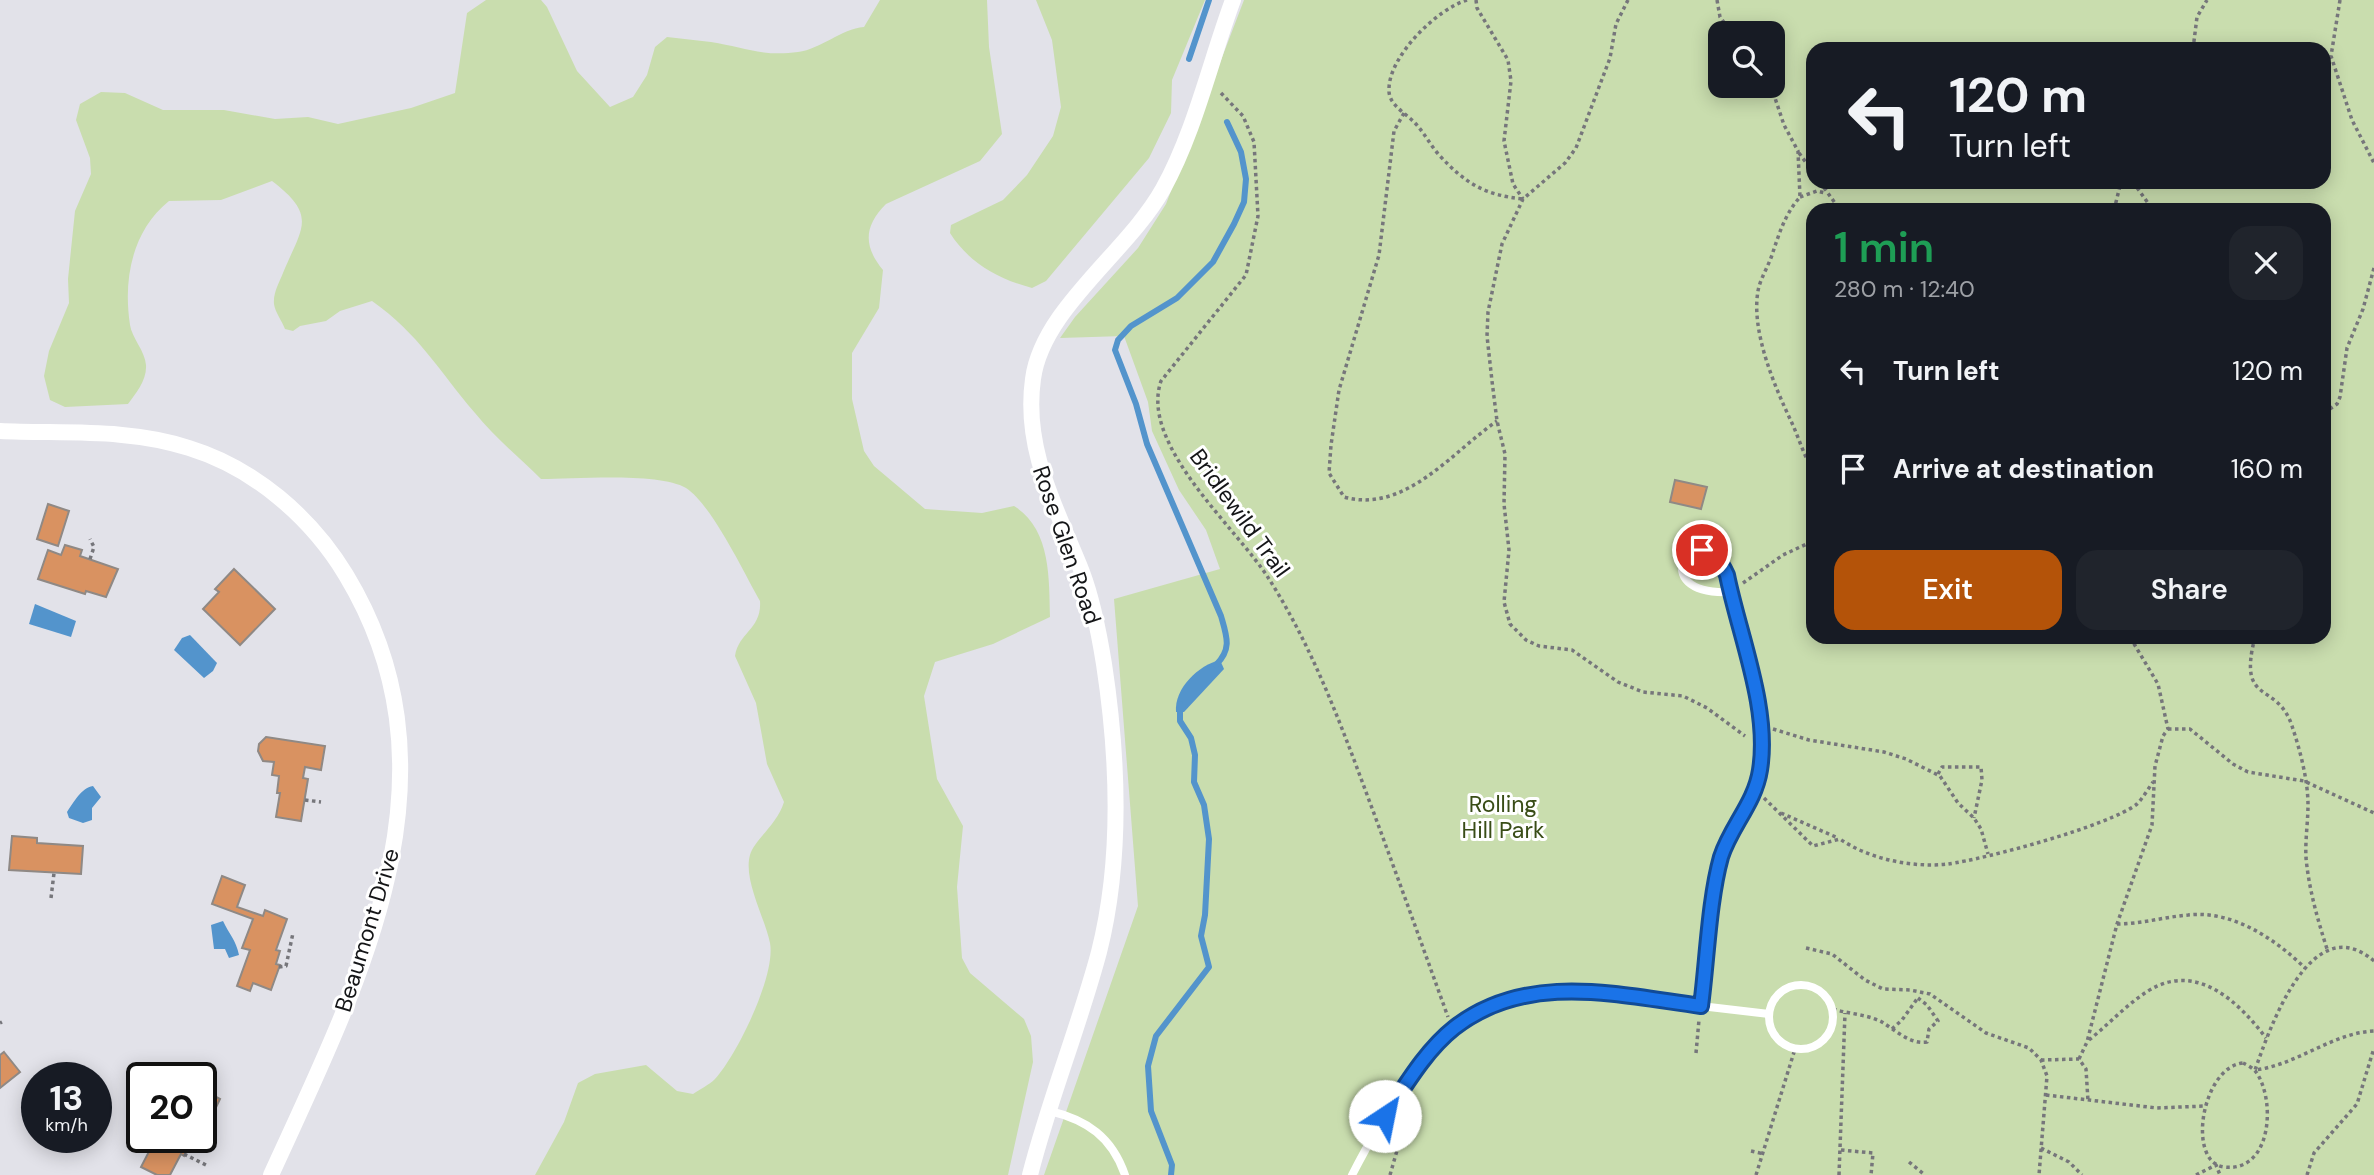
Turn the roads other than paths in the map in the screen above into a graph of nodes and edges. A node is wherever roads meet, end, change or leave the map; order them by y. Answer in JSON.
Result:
{"nodes":[{"id":1,"x":1233,"y":0,"type":"edge"},
{"id":2,"x":0,"y":431,"type":"edge"},
{"id":3,"x":1730,"y":592,"type":"junction"},
{"id":4,"x":1701,"y":1006,"type":"junction"},
{"id":5,"x":1769,"y":1014,"type":"junction"},
{"id":6,"x":1049,"y":1111,"type":"junction"},
{"id":7,"x":271,"y":1175,"type":"edge"},
{"id":8,"x":1030,"y":1175,"type":"edge"},
{"id":9,"x":1125,"y":1175,"type":"edge"},
{"id":10,"x":1352,"y":1175,"type":"edge"}],
"edges":[{"from":1,"to":6,"type":"street","name":"Rose Glen Road"},
{"from":2,"to":7,"type":"street","name":"Beaumont Drive"},
{"from":3,"to":3,"type":"lane"},
{"from":3,"to":4,"type":"lane"},
{"from":4,"to":5,"type":"lane"},
{"from":4,"to":10,"type":"lane"},
{"from":5,"to":5,"type":"lane"},
{"from":6,"to":8,"type":"street","name":"Rose Glen Road"},
{"from":6,"to":9,"type":"lane"}]}
